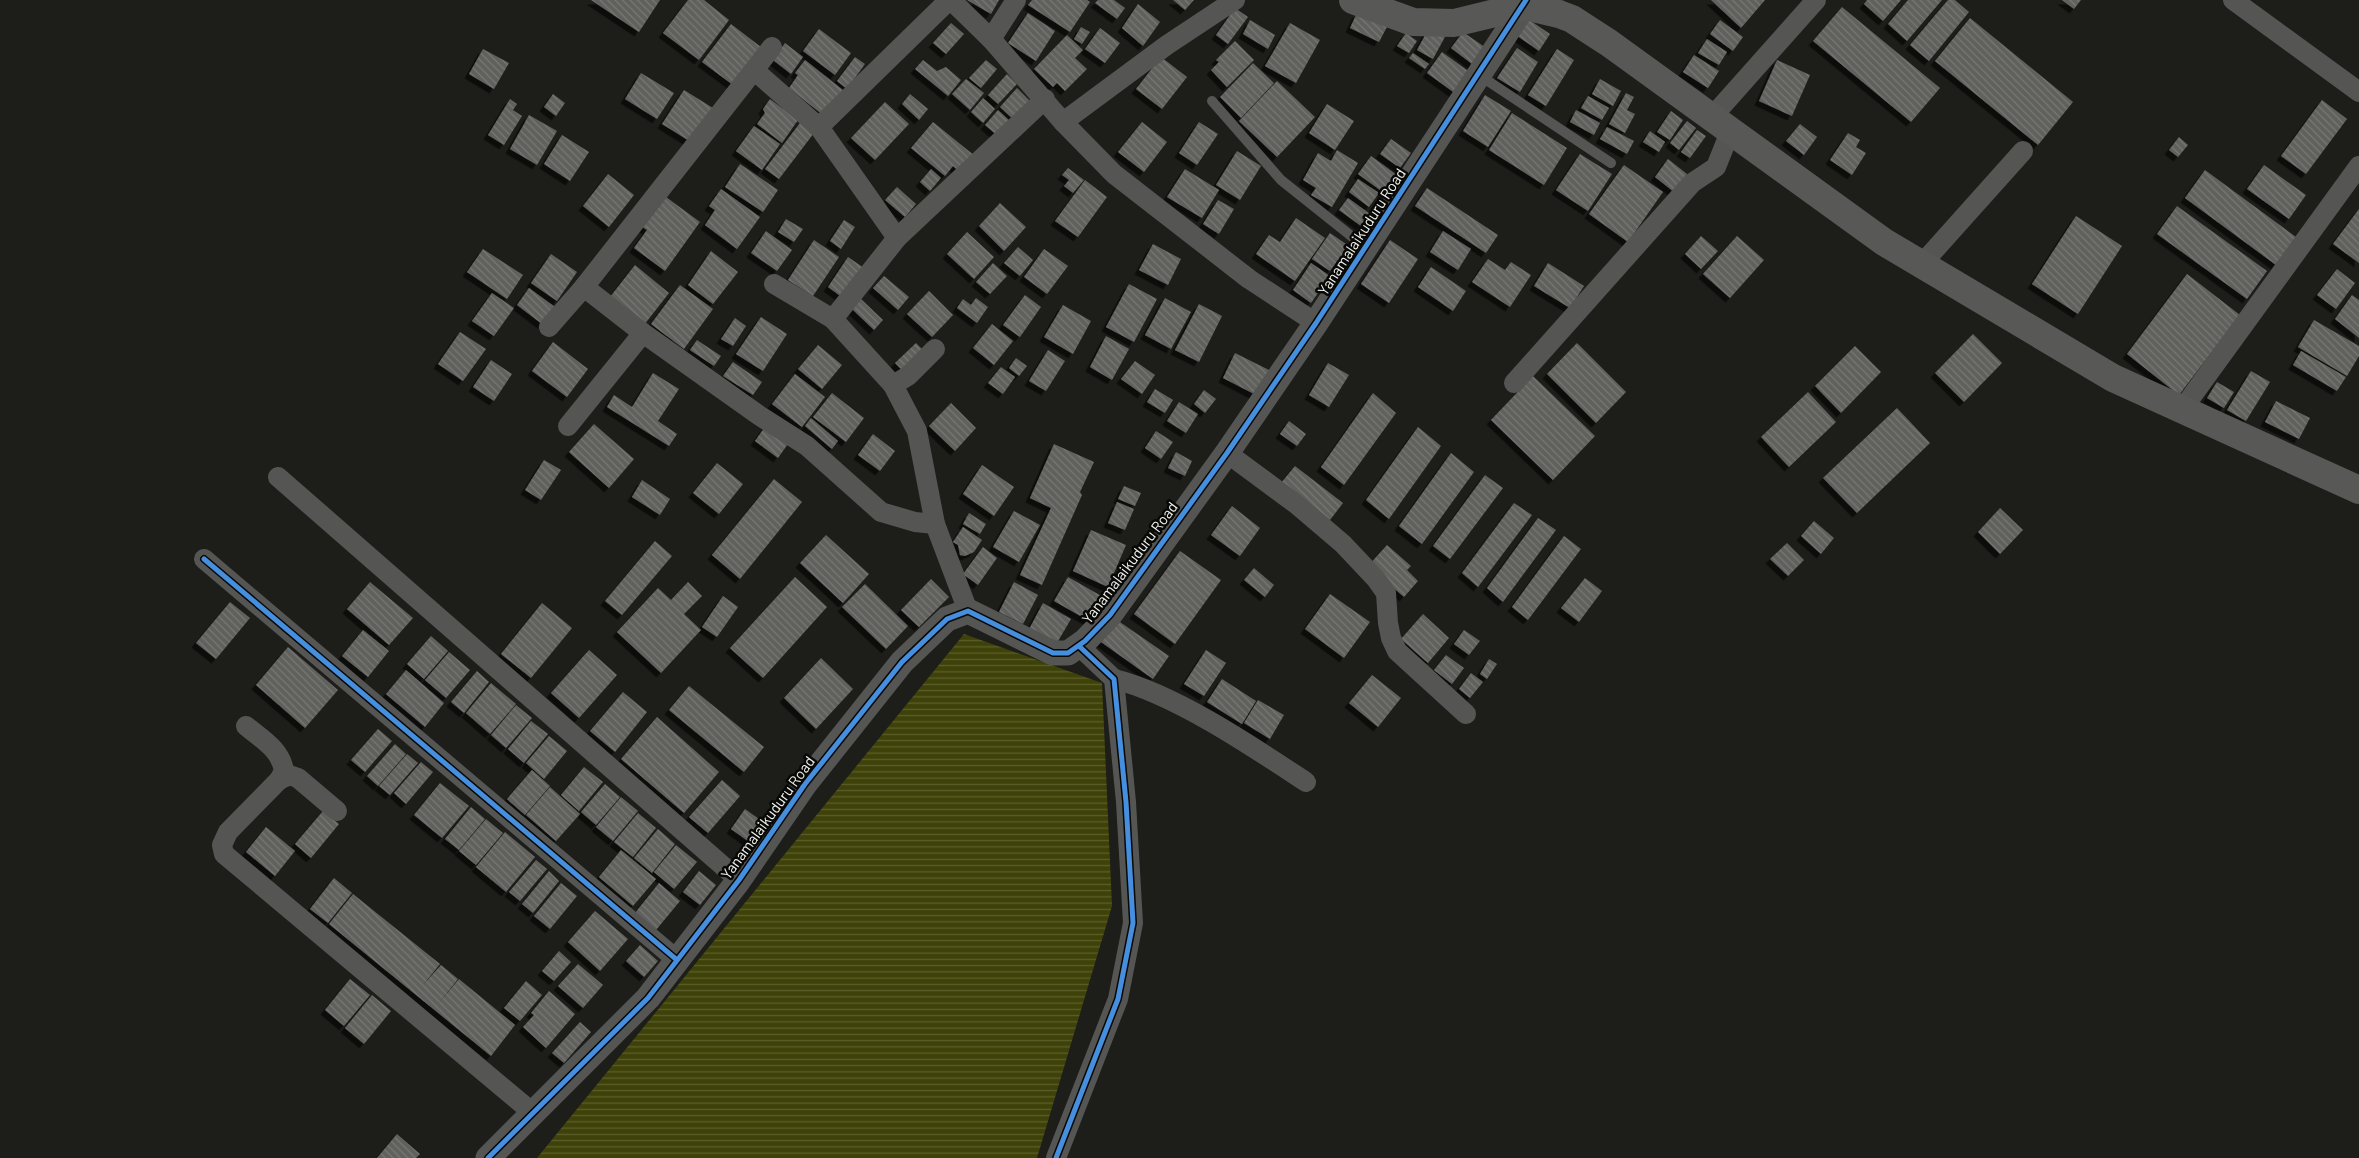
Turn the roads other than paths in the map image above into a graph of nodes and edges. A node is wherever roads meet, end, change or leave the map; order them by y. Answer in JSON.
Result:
{"nodes":[{"id":1,"x":950,"y":0,"type":"edge"},
{"id":2,"x":1016,"y":0,"type":"edge"},
{"id":3,"x":1235,"y":0,"type":"edge"},
{"id":4,"x":1353,"y":0,"type":"edge"},
{"id":5,"x":1816,"y":0,"type":"edge"},
{"id":6,"x":2233,"y":0,"type":"edge"},
{"id":7,"x":1525,"y":3,"type":"edge"},
{"id":8,"x":990,"y":39,"type":"junction"},
{"id":9,"x":772,"y":47,"type":"dead end"},
{"id":10,"x":755,"y":71,"type":"junction"},
{"id":11,"x":1479,"y":75,"type":"junction"},
{"id":12,"x":2359,"y":92,"type":"edge"},
{"id":13,"x":1045,"y":99,"type":"junction"},
{"id":14,"x":1212,"y":101,"type":"dead end"},
{"id":15,"x":1063,"y":122,"type":"junction"},
{"id":16,"x":1721,"y":125,"type":"junction"},
{"id":17,"x":819,"y":127,"type":"junction"},
{"id":18,"x":2023,"y":151,"type":"dead end"},
{"id":19,"x":1611,"y":163,"type":"dead end"},
{"id":20,"x":2359,"y":166,"type":"edge"},
{"id":21,"x":897,"y":238,"type":"junction"},
{"id":22,"x":1366,"y":248,"type":"junction"},
{"id":23,"x":1921,"y":266,"type":"junction"},
{"id":24,"x":774,"y":284,"type":"dead end"},
{"id":25,"x":584,"y":287,"type":"junction"},
{"id":26,"x":833,"y":319,"type":"junction"},
{"id":27,"x":1316,"y":323,"type":"junction"},
{"id":28,"x":549,"y":327,"type":"dead end"},
{"id":29,"x":643,"y":333,"type":"junction"},
{"id":30,"x":935,"y":349,"type":"dead end"},
{"id":31,"x":1514,"y":383,"type":"dead end"},
{"id":32,"x":893,"y":386,"type":"junction"},
{"id":33,"x":2181,"y":411,"type":"junction"},
{"id":34,"x":568,"y":426,"type":"dead end"},
{"id":35,"x":1227,"y":453,"type":"junction"},
{"id":36,"x":278,"y":476,"type":"dead end"},
{"id":37,"x":2359,"y":490,"type":"edge"},
{"id":38,"x":935,"y":524,"type":"junction"},
{"id":39,"x":204,"y":559,"type":"dead end"},
{"id":40,"x":968,"y":611,"type":"junction"},
{"id":41,"x":1078,"y":646,"type":"junction"},
{"id":42,"x":1114,"y":679,"type":"junction"},
{"id":43,"x":1466,"y":714,"type":"dead end"},
{"id":44,"x":246,"y":726,"type":"dead end"},
{"id":45,"x":278,"y":780,"type":"junction"},
{"id":46,"x":1306,"y":782,"type":"dead end"},
{"id":47,"x":337,"y":810,"type":"dead end"},
{"id":48,"x":739,"y":880,"type":"junction"},
{"id":49,"x":677,"y":960,"type":"junction"},
{"id":50,"x":534,"y":1113,"type":"junction"},
{"id":51,"x":488,"y":1158,"type":"edge"},
{"id":52,"x":1056,"y":1158,"type":"edge"}],
"edges":[{"from":1,"to":8,"type":"street"},
{"from":1,"to":17,"type":"street"},
{"from":2,"to":8,"type":"street"},
{"from":3,"to":15,"type":"street"},
{"from":4,"to":7,"type":"main road"},
{"from":5,"to":16,"type":"street"},
{"from":6,"to":12,"type":"street"},
{"from":7,"to":11,"type":"street","name":"Yanamalaikuduru Road"},
{"from":7,"to":16,"type":"main road"},
{"from":8,"to":13,"type":"street"},
{"from":9,"to":10,"type":"street"},
{"from":10,"to":17,"type":"street"},
{"from":10,"to":25,"type":"street"},
{"from":11,"to":19,"type":"lane"},
{"from":11,"to":22,"type":"street","name":"Yanamalaikuduru Road"},
{"from":13,"to":15,"type":"street"},
{"from":13,"to":21,"type":"street"},
{"from":14,"to":22,"type":"lane"},
{"from":15,"to":27,"type":"street"},
{"from":16,"to":23,"type":"main road"},
{"from":16,"to":31,"type":"street"},
{"from":17,"to":21,"type":"street"},
{"from":18,"to":23,"type":"street"},
{"from":20,"to":33,"type":"street"},
{"from":21,"to":26,"type":"street"},
{"from":22,"to":27,"type":"street","name":"Yanamalaikuduru Road"},
{"from":23,"to":33,"type":"main road"},
{"from":24,"to":26,"type":"street"},
{"from":25,"to":28,"type":"street"},
{"from":25,"to":29,"type":"street"},
{"from":26,"to":32,"type":"street"},
{"from":27,"to":35,"type":"street","name":"Yanamalaikuduru Road"},
{"from":29,"to":34,"type":"street"},
{"from":29,"to":38,"type":"street"},
{"from":30,"to":32,"type":"street"},
{"from":32,"to":38,"type":"street"},
{"from":33,"to":37,"type":"main road"},
{"from":35,"to":41,"type":"street","name":"Yanamalaikuduru Road"},
{"from":35,"to":43,"type":"street"},
{"from":36,"to":48,"type":"street"},
{"from":38,"to":40,"type":"street"},
{"from":39,"to":49,"type":"street"},
{"from":40,"to":41,"type":"street","name":"Yanamalaikuduru Road"},
{"from":40,"to":48,"type":"street","name":"Yanamalaikuduru Road"},
{"from":41,"to":42,"type":"street"},
{"from":42,"to":46,"type":"street"},
{"from":42,"to":52,"type":"street"},
{"from":44,"to":45,"type":"street"},
{"from":45,"to":47,"type":"street"},
{"from":45,"to":50,"type":"street"},
{"from":48,"to":49,"type":"street","name":"Yanamalaikuduru Road"},
{"from":49,"to":50,"type":"street","name":"Yanamalaikuduru Road"},
{"from":50,"to":51,"type":"street","name":"Yanamalaikuduru Road"}]}
